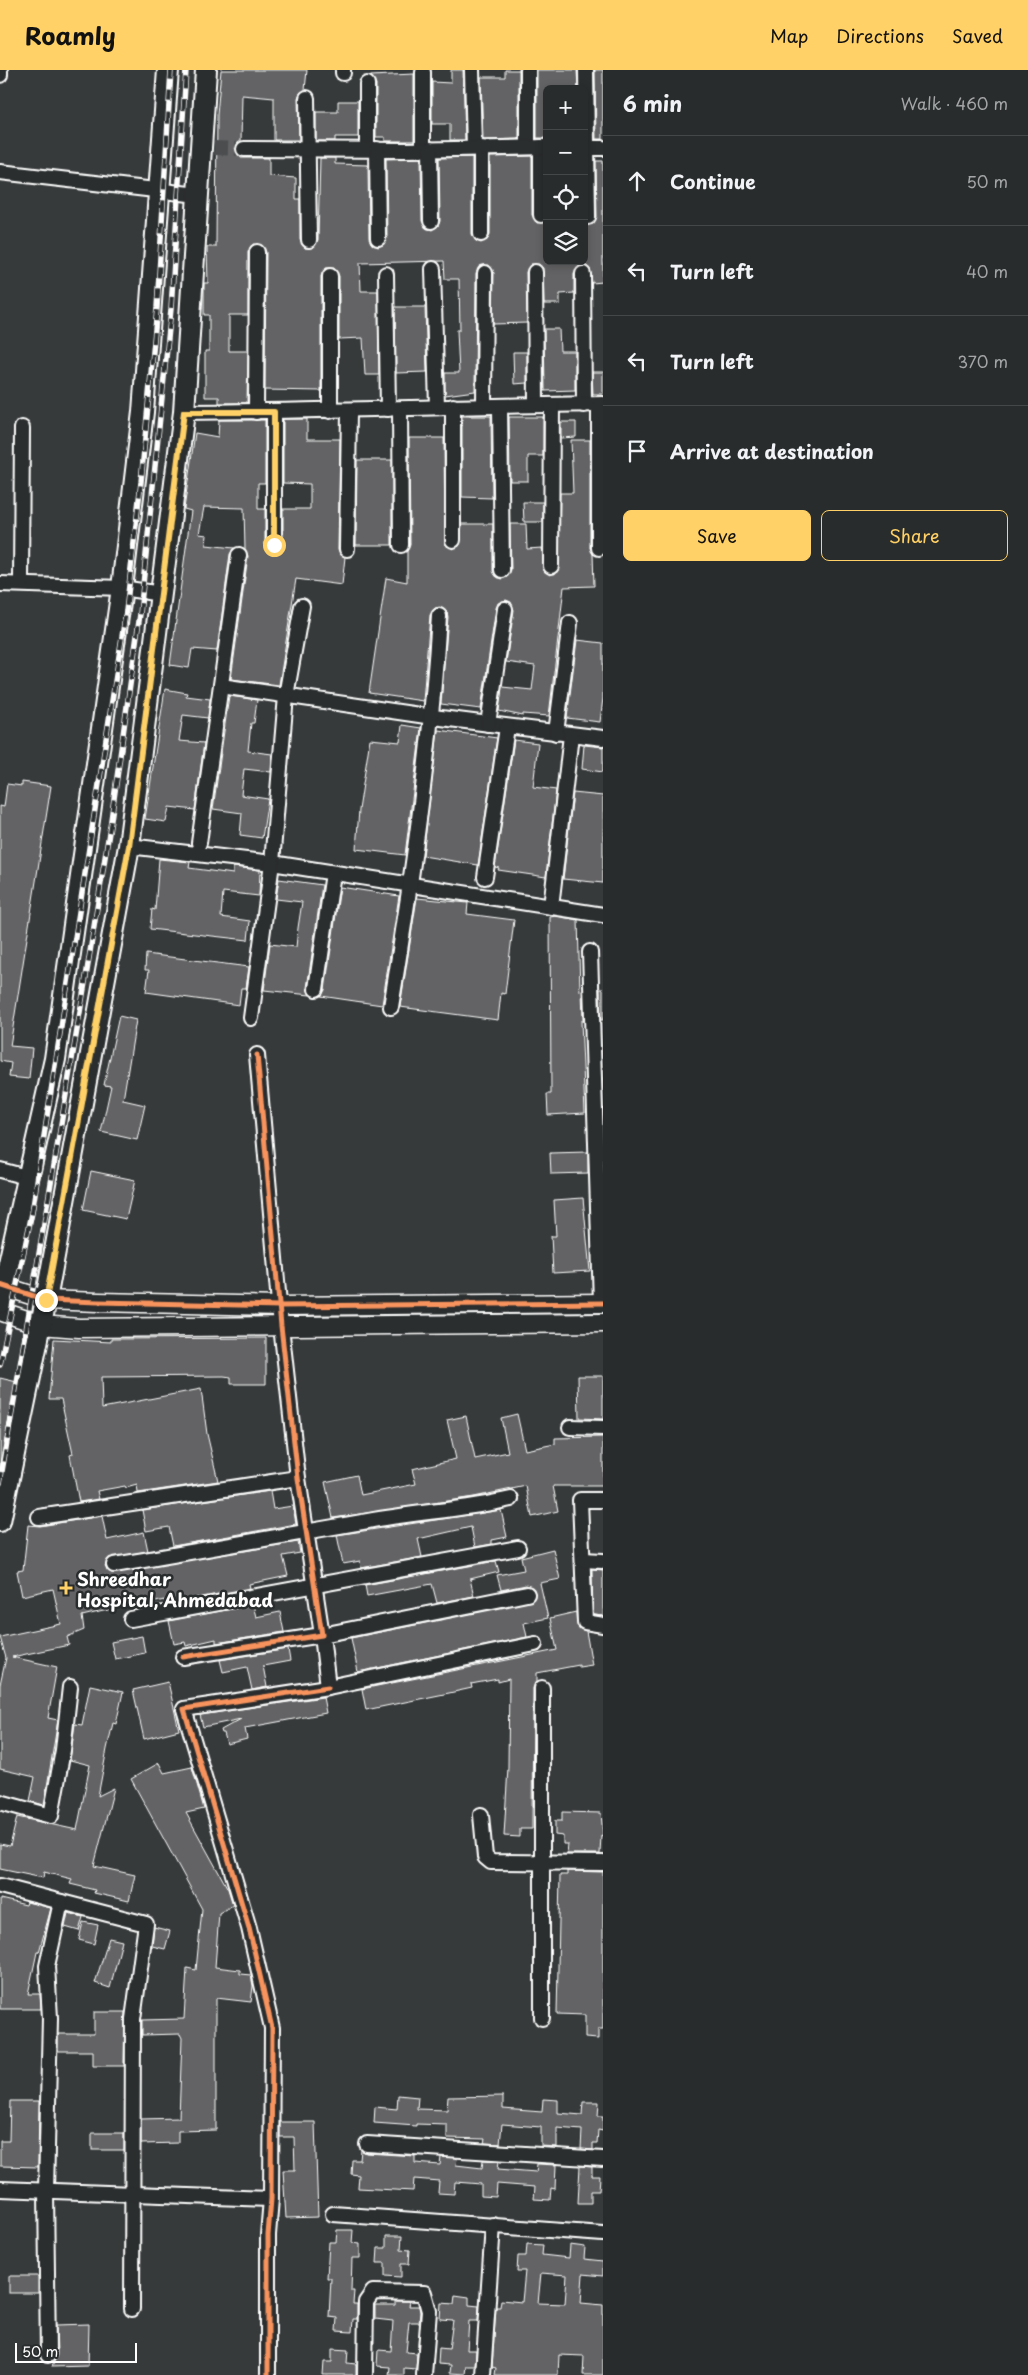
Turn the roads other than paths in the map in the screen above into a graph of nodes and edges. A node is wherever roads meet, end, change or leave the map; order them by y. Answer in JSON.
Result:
{"nodes":[{"id":1,"x":0,"y":70,"type":"edge"},
{"id":2,"x":168,"y":70,"type":"edge"},
{"id":3,"x":206,"y":70,"type":"edge"},
{"id":4,"x":472,"y":70,"type":"edge"},
{"id":5,"x":528,"y":70,"type":"edge"},
{"id":6,"x":586,"y":70,"type":"edge"},
{"id":7,"x":423,"y":72,"type":"dead end"},
{"id":8,"x":0,"y":75,"type":"edge"},
{"id":9,"x":367,"y":84,"type":"dead end"},
{"id":10,"x":307,"y":98,"type":"dead end"},
{"id":11,"x":585,"y":130,"type":"edge"},
{"id":12,"x":538,"y":147,"type":"edge"},
{"id":13,"x":244,"y":148,"type":"tunnel mouth"},
{"id":14,"x":477,"y":148,"type":"junction"},
{"id":15,"x":588,"y":148,"type":"edge"},
{"id":16,"x":603,"y":148,"type":"edge"},
{"id":17,"x":307,"y":149,"type":"junction"},
{"id":18,"x":372,"y":149,"type":"junction"},
{"id":19,"x":427,"y":149,"type":"junction"},
{"id":20,"x":0,"y":172,"type":"edge"},
{"id":21,"x":160,"y":190,"type":"junction"},
{"id":22,"x":198,"y":195,"type":"junction"},
{"id":23,"x":541,"y":215,"type":"dead end"},
{"id":24,"x":431,"y":221,"type":"dead end"},
{"id":25,"x":481,"y":234,"type":"dead end"},
{"id":26,"x":378,"y":238,"type":"dead end"},
{"id":27,"x":309,"y":240,"type":"dead end"},
{"id":28,"x":258,"y":252,"type":"dead end"},
{"id":29,"x":433,"y":269,"type":"dead end"},
{"id":30,"x":535,"y":272,"type":"dead end"},
{"id":31,"x":485,"y":273,"type":"dead end"},
{"id":32,"x":386,"y":274,"type":"dead end"},
{"id":33,"x":583,"y":274,"type":"dead end"},
{"id":34,"x":330,"y":276,"type":"dead end"},
{"id":35,"x":601,"y":404,"type":"edge"},
{"id":36,"x":536,"y":405,"type":"junction"},
{"id":37,"x":552,"y":405,"type":"junction"},
{"id":38,"x":584,"y":405,"type":"junction"},
{"id":39,"x":453,"y":406,"type":"junction"},
{"id":40,"x":484,"y":406,"type":"junction"},
{"id":41,"x":500,"y":406,"type":"junction"},
{"id":42,"x":437,"y":407,"type":"junction"},
{"id":43,"x":394,"y":409,"type":"junction"},
{"id":44,"x":330,"y":411,"type":"junction"},
{"id":45,"x":349,"y":411,"type":"junction"},
{"id":46,"x":184,"y":412,"type":"junction"},
{"id":47,"x":256,"y":412,"type":"junction"},
{"id":48,"x":274,"y":412,"type":"junction"},
{"id":49,"x":22,"y":428,"type":"dead end"},
{"id":50,"x":452,"y":540,"type":"dead end"},
{"id":51,"x":274,"y":545,"type":"dead end"},
{"id":52,"x":400,"y":545,"type":"dead end"},
{"id":53,"x":599,"y":548,"type":"dead end"},
{"id":54,"x":347,"y":549,"type":"dead end"},
{"id":55,"x":239,"y":556,"type":"dead end"},
{"id":56,"x":551,"y":566,"type":"dead end"},
{"id":57,"x":502,"y":570,"type":"dead end"},
{"id":58,"x":0,"y":584,"type":"edge"},
{"id":59,"x":21,"y":584,"type":"junction"},
{"id":60,"x":122,"y":588,"type":"junction"},
{"id":61,"x":160,"y":594,"type":"junction"},
{"id":62,"x":302,"y":606,"type":"dead end"},
{"id":63,"x":505,"y":609,"type":"dead end"},
{"id":64,"x":440,"y":616,"type":"dead end"},
{"id":65,"x":570,"y":623,"type":"dead end"},
{"id":66,"x":221,"y":686,"type":"junction"},
{"id":67,"x":286,"y":696,"type":"junction"},
{"id":68,"x":433,"y":717,"type":"junction"},
{"id":69,"x":488,"y":724,"type":"junction"},
{"id":70,"x":507,"y":727,"type":"junction"},
{"id":71,"x":556,"y":733,"type":"junction"},
{"id":72,"x":571,"y":736,"type":"junction"},
{"id":73,"x":603,"y":738,"type":"edge"},
{"id":74,"x":199,"y":843,"type":"dead end"},
{"id":75,"x":129,"y":846,"type":"junction"},
{"id":76,"x":272,"y":863,"type":"junction"},
{"id":77,"x":333,"y":873,"type":"junction"},
{"id":78,"x":485,"y":876,"type":"dead end"},
{"id":79,"x":411,"y":885,"type":"junction"},
{"id":80,"x":551,"y":907,"type":"junction"},
{"id":81,"x":603,"y":915,"type":"edge"},
{"id":82,"x":590,"y":952,"type":"dead end"},
{"id":83,"x":597,"y":986,"type":"edge"},
{"id":84,"x":316,"y":989,"type":"dead end"},
{"id":85,"x":390,"y":1007,"type":"dead end"},
{"id":86,"x":251,"y":1018,"type":"dead end"},
{"id":87,"x":258,"y":1055,"type":"dead end"},
{"id":88,"x":598,"y":1064,"type":"edge"},
{"id":89,"x":600,"y":1134,"type":"edge"},
{"id":90,"x":0,"y":1170,"type":"edge"},
{"id":91,"x":30,"y":1178,"type":"junction"},
{"id":92,"x":601,"y":1225,"type":"edge"},
{"id":93,"x":1,"y":1292,"type":"edge"},
{"id":94,"x":46,"y":1300,"type":"junction"},
{"id":95,"x":602,"y":1303,"type":"edge"},
{"id":96,"x":279,"y":1306,"type":"junction"},
{"id":97,"x":0,"y":1311,"type":"edge"},
{"id":98,"x":603,"y":1323,"type":"edge"},
{"id":99,"x":41,"y":1325,"type":"junction"},
{"id":100,"x":281,"y":1326,"type":"junction"},
{"id":101,"x":570,"y":1427,"type":"dead end"},
{"id":102,"x":603,"y":1428,"type":"edge"},
{"id":103,"x":298,"y":1478,"type":"junction"},
{"id":104,"x":511,"y":1499,"type":"dead end"},
{"id":105,"x":603,"y":1500,"type":"edge"},
{"id":106,"x":39,"y":1517,"type":"dead end"},
{"id":107,"x":0,"y":1521,"type":"edge"},
{"id":108,"x":308,"y":1533,"type":"junction"},
{"id":109,"x":518,"y":1548,"type":"dead end"},
{"id":110,"x":582,"y":1560,"type":"junction"},
{"id":111,"x":603,"y":1561,"type":"edge"},
{"id":112,"x":114,"y":1565,"type":"dead end"},
{"id":113,"x":312,"y":1584,"type":"junction"},
{"id":114,"x":528,"y":1594,"type":"dead end"},
{"id":115,"x":131,"y":1619,"type":"dead end"},
{"id":116,"x":603,"y":1625,"type":"edge"},
{"id":117,"x":322,"y":1635,"type":"junction"},
{"id":118,"x":535,"y":1644,"type":"dead end"},
{"id":119,"x":183,"y":1656,"type":"dead end"},
{"id":120,"x":70,"y":1687,"type":"dead end"},
{"id":121,"x":328,"y":1688,"type":"junction"},
{"id":122,"x":542,"y":1688,"type":"dead end"},
{"id":123,"x":0,"y":1802,"type":"edge"},
{"id":124,"x":481,"y":1815,"type":"dead end"},
{"id":125,"x":603,"y":1863,"type":"edge"},
{"id":126,"x":542,"y":1864,"type":"junction"},
{"id":127,"x":0,"y":1886,"type":"edge"},
{"id":128,"x":61,"y":1902,"type":"junction"},
{"id":129,"x":542,"y":2018,"type":"dead end"},
{"id":130,"x":367,"y":2144,"type":"dead end"},
{"id":131,"x":603,"y":2159,"type":"edge"},
{"id":132,"x":0,"y":2190,"type":"edge"},
{"id":133,"x":46,"y":2190,"type":"junction"},
{"id":134,"x":132,"y":2194,"type":"junction"},
{"id":135,"x":271,"y":2199,"type":"junction"},
{"id":136,"x":333,"y":2214,"type":"dead end"},
{"id":137,"x":493,"y":2225,"type":"junction"},
{"id":138,"x":603,"y":2234,"type":"edge"},
{"id":139,"x":132,"y":2309,"type":"dead end"},
{"id":140,"x":48,"y":2355,"type":"dead end"},
{"id":141,"x":268,"y":2375,"type":"edge"},
{"id":142,"x":365,"y":2375,"type":"edge"},
{"id":143,"x":424,"y":2375,"type":"edge"},
{"id":144,"x":482,"y":2375,"type":"edge"}],
"edges":[{"from":1,"to":8,"type":"street"},
{"from":2,"to":21,"type":"main road"},
{"from":3,"to":22,"type":"main road"},
{"from":4,"to":14,"type":"street"},
{"from":5,"to":12,"type":"street"},
{"from":6,"to":11,"type":"street"},
{"from":7,"to":19,"type":"street"},
{"from":9,"to":18,"type":"street"},
{"from":10,"to":17,"type":"street"},
{"from":12,"to":14,"type":"street"},
{"from":12,"to":23,"type":"street"},
{"from":13,"to":17,"type":"street"},
{"from":14,"to":19,"type":"street"},
{"from":14,"to":25,"type":"street"},
{"from":15,"to":16,"type":"street"},
{"from":17,"to":18,"type":"street"},
{"from":17,"to":27,"type":"street"},
{"from":18,"to":19,"type":"street"},
{"from":18,"to":26,"type":"street"},
{"from":19,"to":24,"type":"street"},
{"from":20,"to":21,"type":"street"},
{"from":21,"to":22,"type":"street"},
{"from":21,"to":60,"type":"main road"},
{"from":22,"to":46,"type":"main road"},
{"from":28,"to":47,"type":"street"},
{"from":29,"to":42,"type":"street"},
{"from":30,"to":36,"type":"street"},
{"from":31,"to":40,"type":"street"},
{"from":32,"to":43,"type":"street"},
{"from":33,"to":38,"type":"street"},
{"from":34,"to":44,"type":"street"},
{"from":35,"to":38,"type":"street"},
{"from":35,"to":53,"type":"street"},
{"from":36,"to":37,"type":"street"},
{"from":36,"to":41,"type":"street"},
{"from":37,"to":38,"type":"street"},
{"from":37,"to":56,"type":"street"},
{"from":39,"to":40,"type":"street"},
{"from":39,"to":42,"type":"street"},
{"from":39,"to":50,"type":"street"},
{"from":40,"to":41,"type":"street"},
{"from":41,"to":57,"type":"street"},
{"from":42,"to":43,"type":"street"},
{"from":43,"to":45,"type":"street"},
{"from":43,"to":52,"type":"street"},
{"from":44,"to":45,"type":"street"},
{"from":44,"to":48,"type":"street"},
{"from":45,"to":54,"type":"street"},
{"from":46,"to":47,"type":"street"},
{"from":46,"to":61,"type":"main road"},
{"from":47,"to":48,"type":"street"},
{"from":48,"to":51,"type":"street"},
{"from":49,"to":59,"type":"street"},
{"from":55,"to":66,"type":"street"},
{"from":58,"to":59,"type":"street"},
{"from":59,"to":60,"type":"street"},
{"from":60,"to":61,"type":"street"},
{"from":60,"to":91,"type":"main road"},
{"from":61,"to":75,"type":"main road"},
{"from":62,"to":67,"type":"street"},
{"from":63,"to":69,"type":"street"},
{"from":64,"to":68,"type":"street"},
{"from":65,"to":71,"type":"street"},
{"from":66,"to":67,"type":"street"},
{"from":66,"to":74,"type":"street"},
{"from":67,"to":68,"type":"street"},
{"from":67,"to":76,"type":"street"},
{"from":68,"to":69,"type":"street"},
{"from":68,"to":79,"type":"street"},
{"from":69,"to":70,"type":"street"},
{"from":70,"to":71,"type":"street"},
{"from":70,"to":78,"type":"street"},
{"from":71,"to":72,"type":"street"},
{"from":72,"to":73,"type":"street"},
{"from":72,"to":80,"type":"street"},
{"from":75,"to":76,"type":"street"},
{"from":75,"to":94,"type":"main road"},
{"from":76,"to":77,"type":"street"},
{"from":76,"to":86,"type":"street"},
{"from":77,"to":79,"type":"street"},
{"from":77,"to":84,"type":"street"},
{"from":79,"to":80,"type":"street"},
{"from":79,"to":85,"type":"street"},
{"from":80,"to":81,"type":"street"},
{"from":82,"to":83,"type":"street"},
{"from":83,"to":88,"type":"street"},
{"from":87,"to":96,"type":"street"},
{"from":88,"to":89,"type":"street"},
{"from":89,"to":92,"type":"street"},
{"from":90,"to":91,"type":"street"},
{"from":91,"to":93,"type":"main road"},
{"from":92,"to":95,"type":"street"},
{"from":93,"to":94,"type":"street"},
{"from":94,"to":96,"type":"street"},
{"from":94,"to":99,"type":"main road"},
{"from":95,"to":96,"type":"street"},
{"from":96,"to":100,"type":"street"},
{"from":97,"to":99,"type":"street"},
{"from":98,"to":100,"type":"street"},
{"from":99,"to":100,"type":"street"},
{"from":99,"to":107,"type":"main road"},
{"from":100,"to":103,"type":"street"},
{"from":101,"to":102,"type":"street"},
{"from":103,"to":106,"type":"street"},
{"from":103,"to":108,"type":"street"},
{"from":104,"to":108,"type":"street"},
{"from":105,"to":110,"type":"street"},
{"from":108,"to":112,"type":"street"},
{"from":108,"to":113,"type":"street"},
{"from":109,"to":113,"type":"street"},
{"from":110,"to":111,"type":"street"},
{"from":110,"to":116,"type":"street"},
{"from":113,"to":115,"type":"street"},
{"from":113,"to":117,"type":"street"},
{"from":114,"to":117,"type":"street"},
{"from":117,"to":119,"type":"street"},
{"from":117,"to":121,"type":"street"},
{"from":118,"to":121,"type":"street"},
{"from":120,"to":123,"type":"street"},
{"from":121,"to":135,"type":"street"},
{"from":122,"to":126,"type":"street"},
{"from":124,"to":126,"type":"street"},
{"from":125,"to":126,"type":"street"},
{"from":126,"to":129,"type":"street"},
{"from":127,"to":128,"type":"street"},
{"from":128,"to":133,"type":"street"},
{"from":128,"to":134,"type":"street"},
{"from":130,"to":131,"type":"street"},
{"from":132,"to":133,"type":"street"},
{"from":133,"to":134,"type":"street"},
{"from":133,"to":140,"type":"street"},
{"from":134,"to":135,"type":"street"},
{"from":134,"to":139,"type":"street"},
{"from":135,"to":141,"type":"street"},
{"from":136,"to":137,"type":"street"},
{"from":137,"to":138,"type":"street"},
{"from":137,"to":144,"type":"street"},
{"from":142,"to":143,"type":"street"}]}
